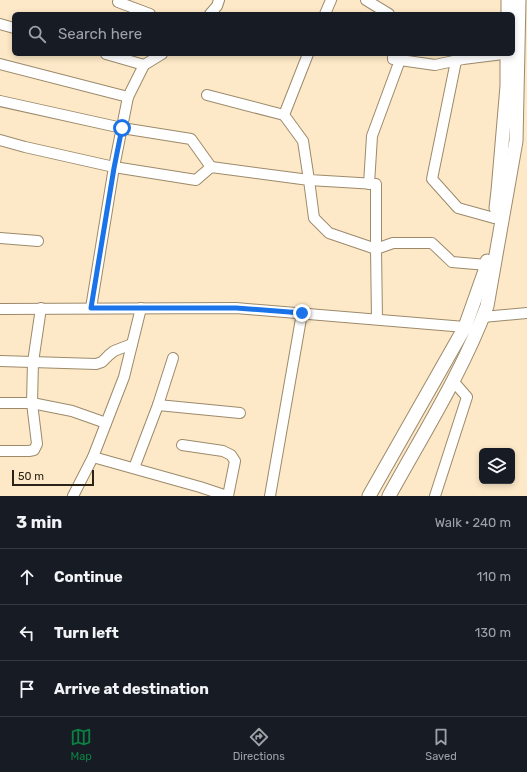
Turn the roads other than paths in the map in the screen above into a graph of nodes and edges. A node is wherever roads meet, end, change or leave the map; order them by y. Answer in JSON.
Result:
{"nodes":[{"id":1,"x":218,"y":0,"type":"edge"},
{"id":2,"x":331,"y":0,"type":"edge"},
{"id":3,"x":366,"y":0,"type":"edge"},
{"id":4,"x":508,"y":0,"type":"edge"},
{"id":5,"x":520,"y":0,"type":"edge"},
{"id":6,"x":118,"y":2,"type":"dead end"},
{"id":7,"x":145,"y":12,"type":"edge"},
{"id":8,"x":212,"y":12,"type":"edge"},
{"id":9,"x":326,"y":12,"type":"edge"},
{"id":10,"x":386,"y":12,"type":"edge"},
{"id":11,"x":508,"y":12,"type":"edge"},
{"id":12,"x":0,"y":24,"type":"edge"},
{"id":13,"x":12,"y":27,"type":"edge"},
{"id":14,"x":113,"y":56,"type":"edge"},
{"id":15,"x":159,"y":56,"type":"edge"},
{"id":16,"x":307,"y":56,"type":"edge"},
{"id":17,"x":490,"y":56,"type":"edge"},
{"id":18,"x":507,"y":56,"type":"edge"},
{"id":19,"x":396,"y":57,"type":"edge"},
{"id":20,"x":456,"y":61,"type":"junction"},
{"id":21,"x":0,"y":64,"type":"edge"},
{"id":22,"x":144,"y":65,"type":"junction"},
{"id":23,"x":207,"y":95,"type":"dead end"},
{"id":24,"x":128,"y":97,"type":"junction"},
{"id":25,"x":0,"y":101,"type":"edge"},
{"id":26,"x":516,"y":113,"type":"edge"},
{"id":27,"x":284,"y":115,"type":"junction"},
{"id":28,"x":122,"y":128,"type":"junction"},
{"id":29,"x":0,"y":140,"type":"edge"},
{"id":30,"x":211,"y":167,"type":"junction"},
{"id":31,"x":114,"y":168,"type":"junction"},
{"id":32,"x":309,"y":180,"type":"junction"},
{"id":33,"x":369,"y":184,"type":"junction"},
{"id":34,"x":494,"y":218,"type":"junction"},
{"id":35,"x":0,"y":238,"type":"edge"},
{"id":36,"x":38,"y":241,"type":"dead end"},
{"id":37,"x":376,"y":248,"type":"junction"},
{"id":38,"x":487,"y":265,"type":"junction"},
{"id":39,"x":41,"y":308,"type":"junction"},
{"id":40,"x":91,"y":308,"type":"junction"},
{"id":41,"x":141,"y":308,"type":"junction"},
{"id":42,"x":0,"y":309,"type":"edge"},
{"id":43,"x":302,"y":313,"type":"junction"},
{"id":44,"x":527,"y":313,"type":"edge"},
{"id":45,"x":483,"y":317,"type":"junction"},
{"id":46,"x":377,"y":319,"type":"junction"},
{"id":47,"x":471,"y":329,"type":"junction"},
{"id":48,"x":132,"y":344,"type":"junction"},
{"id":49,"x":173,"y":358,"type":"dead end"},
{"id":50,"x":0,"y":361,"type":"edge"},
{"id":51,"x":33,"y":362,"type":"junction"},
{"id":52,"x":454,"y":381,"type":"junction"},
{"id":53,"x":0,"y":403,"type":"edge"},
{"id":54,"x":32,"y":403,"type":"junction"},
{"id":55,"x":158,"y":405,"type":"junction"},
{"id":56,"x":240,"y":413,"type":"dead end"},
{"id":57,"x":106,"y":423,"type":"junction"},
{"id":58,"x":182,"y":445,"type":"dead end"},
{"id":59,"x":0,"y":451,"type":"edge"},
{"id":60,"x":93,"y":457,"type":"junction"},
{"id":61,"x":134,"y":468,"type":"junction"},
{"id":62,"x":73,"y":496,"type":"edge"},
{"id":63,"x":228,"y":496,"type":"edge"},
{"id":64,"x":270,"y":496,"type":"edge"},
{"id":65,"x":369,"y":496,"type":"edge"},
{"id":66,"x":389,"y":496,"type":"edge"},
{"id":67,"x":435,"y":496,"type":"edge"}],
"edges":[{"from":1,"to":8,"type":"street"},
{"from":2,"to":9,"type":"street"},
{"from":3,"to":10,"type":"street"},
{"from":4,"to":11,"type":"street"},
{"from":5,"to":26,"type":"street"},
{"from":6,"to":7,"type":"street"},
{"from":12,"to":13,"type":"street"},
{"from":14,"to":22,"type":"street"},
{"from":15,"to":22,"type":"street"},
{"from":16,"to":27,"type":"street"},
{"from":17,"to":20,"type":"street"},
{"from":18,"to":26,"type":"street"},
{"from":19,"to":20,"type":"street"},
{"from":19,"to":33,"type":"street"},
{"from":20,"to":34,"type":"street"},
{"from":21,"to":24,"type":"street"},
{"from":22,"to":24,"type":"street"},
{"from":23,"to":27,"type":"street"},
{"from":24,"to":28,"type":"street"},
{"from":25,"to":28,"type":"street"},
{"from":26,"to":34,"type":"street"},
{"from":26,"to":45,"type":"street"},
{"from":27,"to":32,"type":"street"},
{"from":28,"to":30,"type":"street"},
{"from":28,"to":31,"type":"street"},
{"from":29,"to":31,"type":"street"},
{"from":30,"to":31,"type":"street"},
{"from":30,"to":32,"type":"street"},
{"from":31,"to":40,"type":"street"},
{"from":32,"to":33,"type":"street"},
{"from":32,"to":37,"type":"street"},
{"from":33,"to":37,"type":"street"},
{"from":34,"to":38,"type":"street"},
{"from":35,"to":36,"type":"street"},
{"from":37,"to":38,"type":"street"},
{"from":37,"to":46,"type":"street"},
{"from":38,"to":47,"type":"street"},
{"from":39,"to":40,"type":"street"},
{"from":39,"to":42,"type":"street"},
{"from":39,"to":51,"type":"street"},
{"from":40,"to":41,"type":"street"},
{"from":41,"to":43,"type":"street"},
{"from":41,"to":48,"type":"street"},
{"from":43,"to":46,"type":"street"},
{"from":43,"to":64,"type":"street"},
{"from":44,"to":45,"type":"street"},
{"from":45,"to":47,"type":"street"},
{"from":46,"to":47,"type":"street"},
{"from":47,"to":52,"type":"street"},
{"from":47,"to":65,"type":"street"},
{"from":48,"to":51,"type":"street"},
{"from":48,"to":57,"type":"street"},
{"from":49,"to":55,"type":"street"},
{"from":50,"to":51,"type":"street"},
{"from":51,"to":54,"type":"street"},
{"from":52,"to":66,"type":"street"},
{"from":52,"to":67,"type":"street"},
{"from":53,"to":54,"type":"street"},
{"from":54,"to":57,"type":"street"},
{"from":54,"to":59,"type":"street"},
{"from":55,"to":56,"type":"street"},
{"from":55,"to":61,"type":"street"},
{"from":57,"to":60,"type":"street"},
{"from":58,"to":63,"type":"street"},
{"from":60,"to":61,"type":"street"},
{"from":60,"to":62,"type":"street"},
{"from":61,"to":63,"type":"street"}]}
